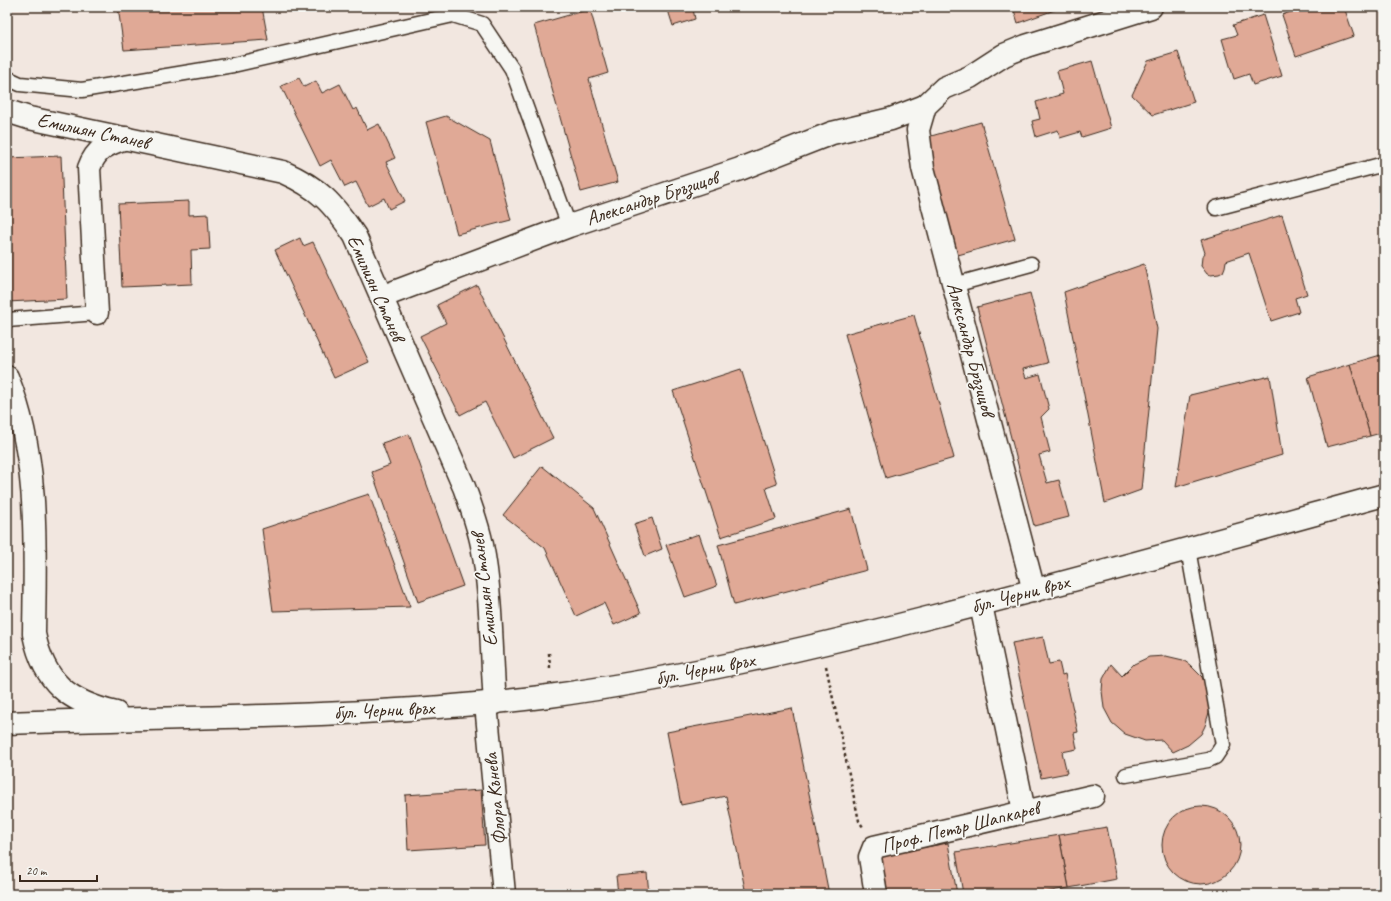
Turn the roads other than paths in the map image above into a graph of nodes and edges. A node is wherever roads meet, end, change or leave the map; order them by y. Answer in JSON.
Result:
{"nodes":[{"id":1,"x":1151,"y":7,"type":"edge"},
{"id":2,"x":7,"y":78,"type":"edge"},
{"id":3,"x":924,"y":106,"type":"junction"},
{"id":4,"x":7,"y":112,"type":"edge"},
{"id":5,"x":126,"y":138,"type":"junction"},
{"id":6,"x":1384,"y":164,"type":"edge"},
{"id":7,"x":1216,"y":208,"type":"dead end"},
{"id":8,"x":570,"y":226,"type":"junction"},
{"id":9,"x":1031,"y":264,"type":"dead end"},
{"id":10,"x":954,"y":285,"type":"junction"},
{"id":11,"x":381,"y":297,"type":"junction"},
{"id":12,"x":97,"y":313,"type":"joint"},
{"id":13,"x":7,"y":320,"type":"edge"},
{"id":14,"x":7,"y":377,"type":"edge"},
{"id":15,"x":1384,"y":495,"type":"edge"},
{"id":16,"x":1188,"y":549,"type":"junction"},
{"id":17,"x":1034,"y":591,"type":"junction"},
{"id":18,"x":981,"y":605,"type":"junction"},
{"id":19,"x":490,"y":703,"type":"junction"},
{"id":20,"x":137,"y":718,"type":"junction"},
{"id":21,"x":7,"y":723,"type":"edge"},
{"id":22,"x":1126,"y":775,"type":"dead end"},
{"id":23,"x":1093,"y":796,"type":"dead end"},
{"id":24,"x":1024,"y":811,"type":"junction"},
{"id":25,"x":504,"y":894,"type":"edge"},
{"id":26,"x":876,"y":894,"type":"edge"}],
"edges":[{"from":1,"to":3,"type":"street","name":"Александър Бръзицов"},
{"from":2,"to":8,"type":"lane"},
{"from":3,"to":8,"type":"street","name":"Александър Бръзицов"},
{"from":3,"to":10,"type":"street","name":"Александър Бръзицов"},
{"from":4,"to":5,"type":"street","name":"Емилиян Станев"},
{"from":5,"to":11,"type":"street","name":"Емилиян Станев"},
{"from":5,"to":12,"type":"street"},
{"from":6,"to":7,"type":"lane"},
{"from":8,"to":11,"type":"street","name":"Александър Бръзицов"},
{"from":9,"to":10,"type":"lane"},
{"from":10,"to":17,"type":"street","name":"Александър Бръзицов"},
{"from":11,"to":19,"type":"street","name":"Емилиян Станев"},
{"from":12,"to":13,"type":"lane"},
{"from":14,"to":20,"type":"street"},
{"from":15,"to":16,"type":"street","name":"бул. Черни връх"},
{"from":16,"to":17,"type":"street","name":"бул. Черни връх"},
{"from":16,"to":22,"type":"lane"},
{"from":17,"to":18,"type":"street","name":"бул. Черни връх"},
{"from":18,"to":19,"type":"street","name":"бул. Черни връх"},
{"from":18,"to":24,"type":"street"},
{"from":19,"to":20,"type":"street","name":"бул. Черни връх"},
{"from":19,"to":25,"type":"street","name":"Флора Кънева"},
{"from":20,"to":21,"type":"street","name":"бул. Черни връх"},
{"from":23,"to":24,"type":"street","name":"Проф. Петър Шапкарев"},
{"from":24,"to":26,"type":"street","name":"Проф. Петър Шапкарев"}]}
